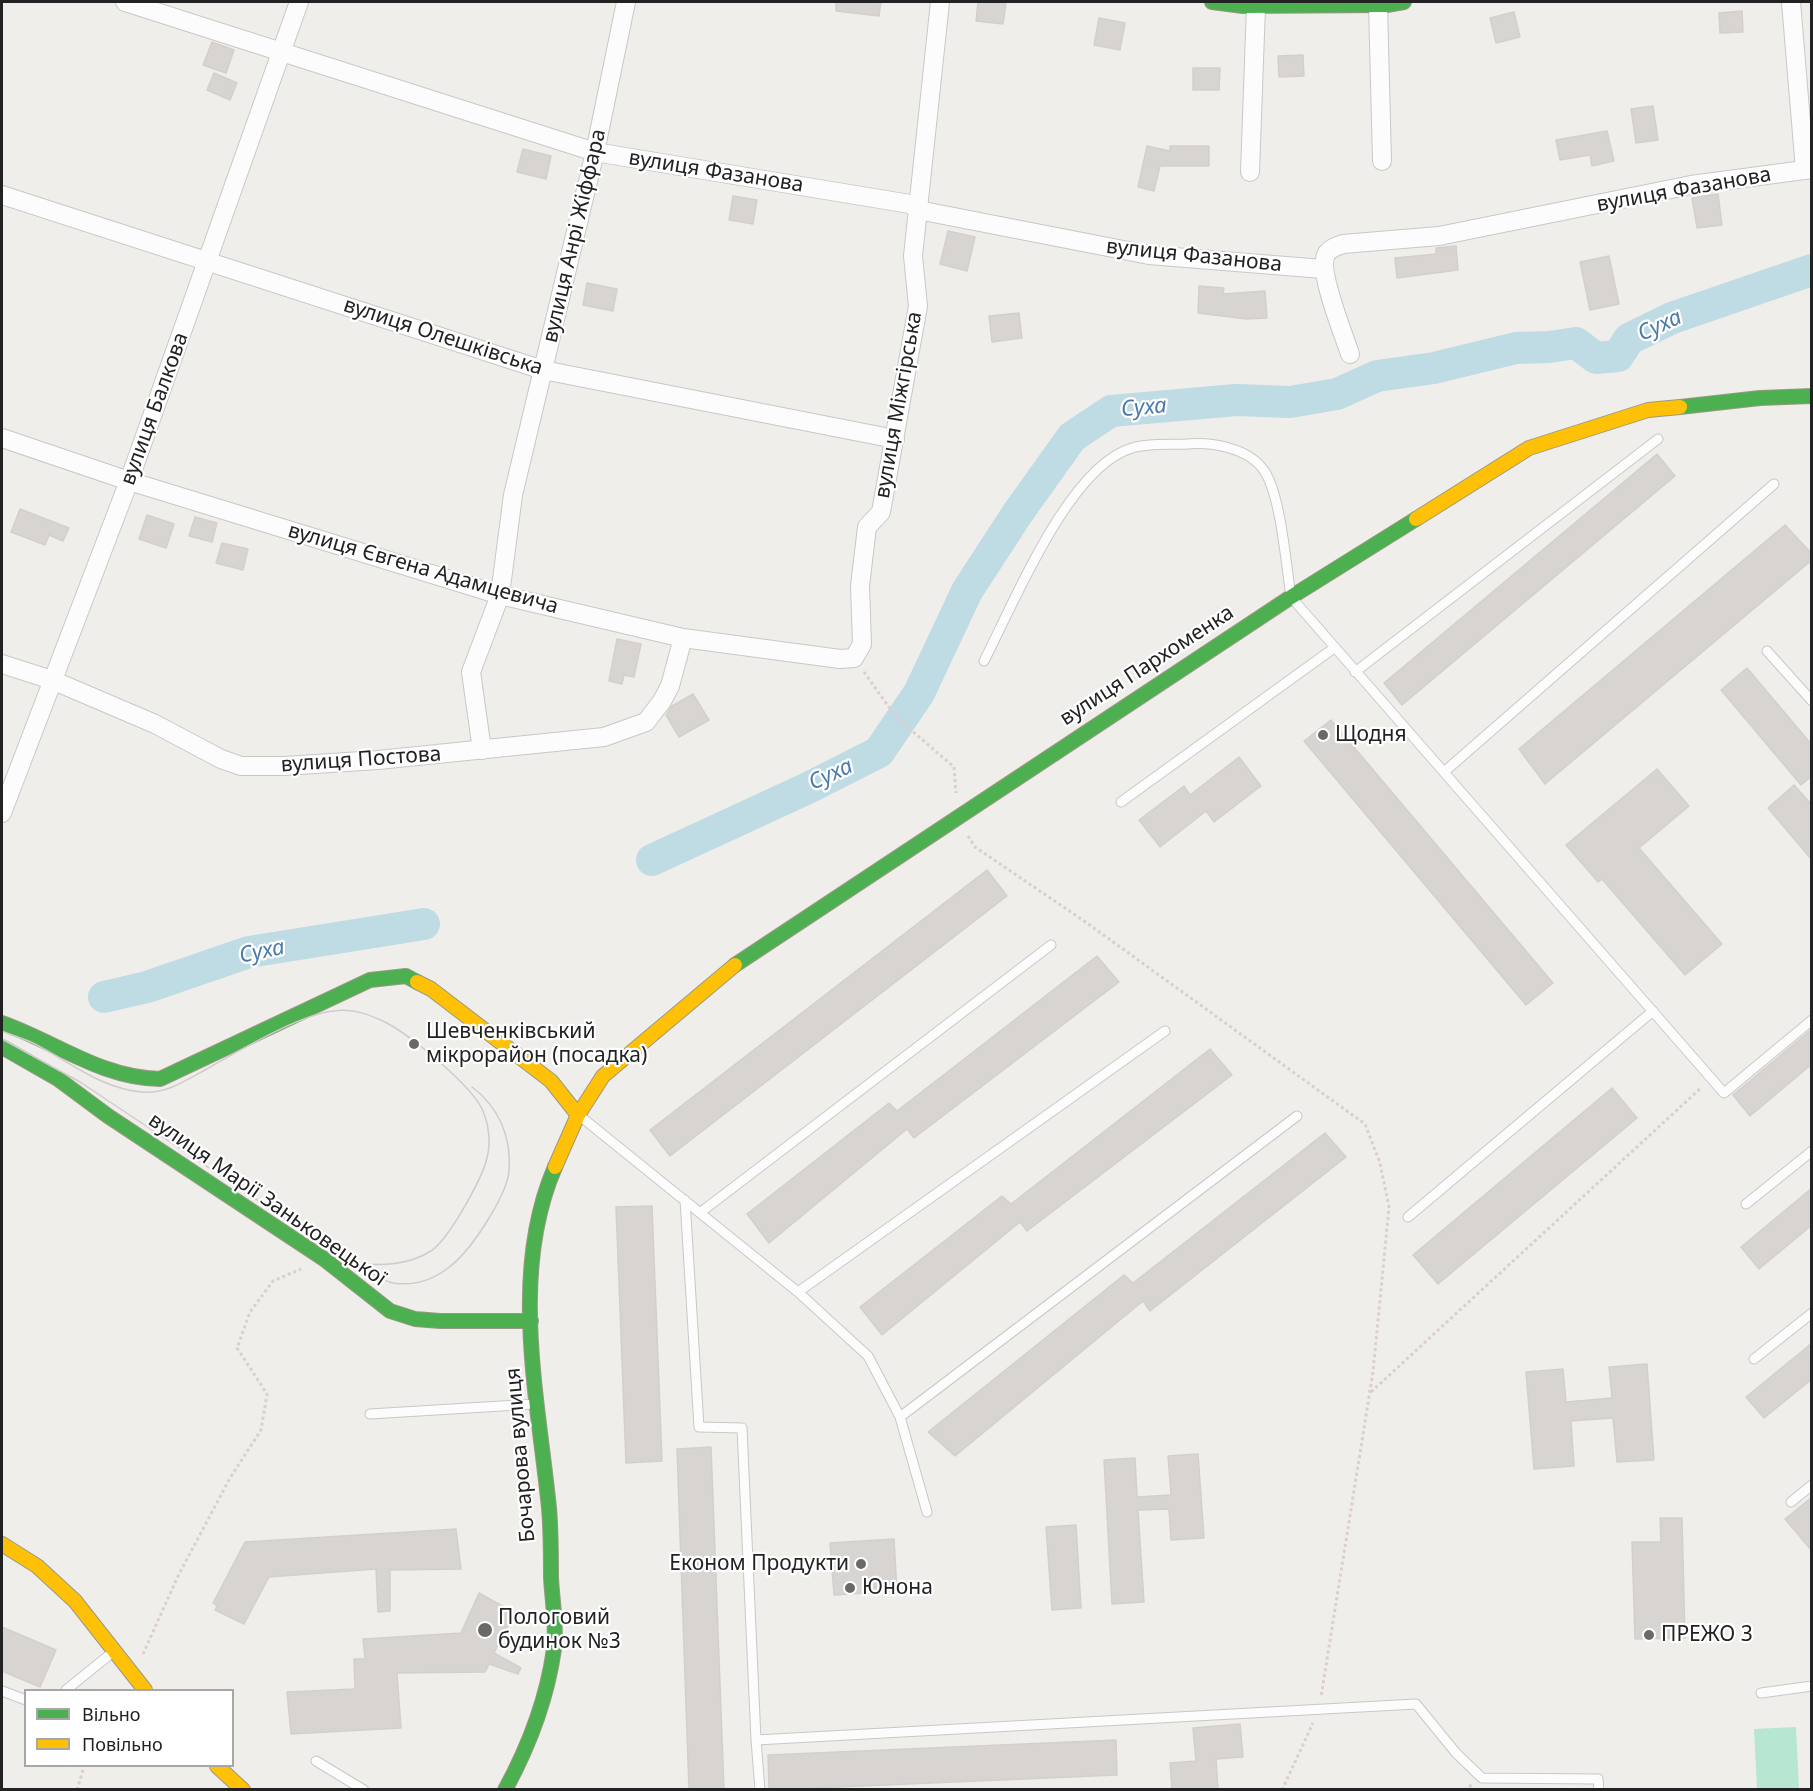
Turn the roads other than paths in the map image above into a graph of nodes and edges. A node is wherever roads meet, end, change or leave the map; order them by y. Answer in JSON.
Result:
{"nodes":[{"id":1,"x":125,"y":2,"type":"edge"},
{"id":2,"x":299,"y":2,"type":"edge"},
{"id":3,"x":626,"y":2,"type":"edge"},
{"id":4,"x":940,"y":2,"type":"edge"},
{"id":5,"x":1212,"y":2,"type":"edge"},
{"id":6,"x":1791,"y":2,"type":"edge"},
{"id":7,"x":1389,"y":3,"type":"edge"},
{"id":8,"x":1248,"y":5,"type":"edge"},
{"id":9,"x":279,"y":53,"type":"junction"},
{"id":10,"x":595,"y":152,"type":"junction"},
{"id":11,"x":1382,"y":161,"type":"dead end"},
{"id":12,"x":1808,"y":169,"type":"edge"},
{"id":13,"x":1250,"y":172,"type":"dead end"},
{"id":14,"x":2,"y":195,"type":"edge"},
{"id":15,"x":918,"y":210,"type":"junction"},
{"id":16,"x":209,"y":260,"type":"junction"},
{"id":17,"x":1323,"y":269,"type":"junction"},
{"id":18,"x":1350,"y":354,"type":"dead end"},
{"id":19,"x":543,"y":370,"type":"junction"},
{"id":20,"x":1812,"y":396,"type":"edge"},
{"id":21,"x":2,"y":438,"type":"edge"},
{"id":22,"x":1658,"y":439,"type":"dead end"},
{"id":23,"x":895,"y":440,"type":"junction"},
{"id":24,"x":129,"y":481,"type":"junction"},
{"id":25,"x":1774,"y":484,"type":"dead end"},
{"id":26,"x":500,"y":595,"type":"junction"},
{"id":27,"x":1291,"y":597,"type":"junction"},
{"id":28,"x":682,"y":638,"type":"junction"},
{"id":29,"x":1334,"y":648,"type":"junction"},
{"id":30,"x":1767,"y":651,"type":"dead end"},
{"id":31,"x":854,"y":658,"type":"joint"},
{"id":32,"x":984,"y":661,"type":"dead end"},
{"id":33,"x":2,"y":664,"type":"edge"},
{"id":34,"x":1355,"y":672,"type":"junction"},
{"id":35,"x":52,"y":680,"type":"junction"},
{"id":36,"x":1812,"y":701,"type":"edge"},
{"id":37,"x":482,"y":750,"type":"junction"},
{"id":38,"x":1444,"y":772,"type":"junction"},
{"id":39,"x":1121,"y":802,"type":"dead end"},
{"id":40,"x":2,"y":813,"type":"edge"},
{"id":41,"x":1051,"y":945,"type":"dead end"},
{"id":42,"x":1653,"y":1011,"type":"junction"},
{"id":43,"x":1812,"y":1020,"type":"edge"},
{"id":44,"x":2,"y":1023,"type":"edge"},
{"id":45,"x":1165,"y":1031,"type":"dead end"},
{"id":46,"x":2,"y":1047,"type":"edge"},
{"id":47,"x":578,"y":1115,"type":"junction"},
{"id":48,"x":1297,"y":1116,"type":"dead end"},
{"id":49,"x":1812,"y":1151,"type":"edge"},
{"id":50,"x":685,"y":1200,"type":"junction"},
{"id":51,"x":1746,"y":1204,"type":"dead end"},
{"id":52,"x":701,"y":1212,"type":"junction"},
{"id":53,"x":1408,"y":1217,"type":"dead end"},
{"id":54,"x":798,"y":1292,"type":"junction"},
{"id":55,"x":1812,"y":1313,"type":"edge"},
{"id":56,"x":531,"y":1321,"type":"junction"},
{"id":57,"x":1754,"y":1359,"type":"dead end"},
{"id":58,"x":537,"y":1404,"type":"junction"},
{"id":59,"x":370,"y":1414,"type":"dead end"},
{"id":60,"x":900,"y":1418,"type":"junction"},
{"id":61,"x":1812,"y":1485,"type":"edge"},
{"id":62,"x":1791,"y":1502,"type":"dead end"},
{"id":63,"x":927,"y":1512,"type":"dead end"},
{"id":64,"x":2,"y":1544,"type":"edge"},
{"id":65,"x":115,"y":1650,"type":"junction"},
{"id":66,"x":1812,"y":1686,"type":"edge"},
{"id":67,"x":67,"y":1689,"type":"edge"},
{"id":68,"x":144,"y":1689,"type":"edge"},
{"id":69,"x":2,"y":1691,"type":"edge"},
{"id":70,"x":1761,"y":1693,"type":"dead end"},
{"id":71,"x":24,"y":1699,"type":"edge"},
{"id":72,"x":756,"y":1740,"type":"junction"},
{"id":73,"x":316,"y":1761,"type":"dead end"},
{"id":74,"x":218,"y":1767,"type":"edge"},
{"id":75,"x":243,"y":1790,"type":"edge"},
{"id":76,"x":364,"y":1790,"type":"edge"},
{"id":77,"x":505,"y":1790,"type":"edge"},
{"id":78,"x":760,"y":1790,"type":"edge"},
{"id":79,"x":1599,"y":1790,"type":"edge"}],
"edges":[{"from":1,"to":9,"type":"street","name":"вулиця Фазанова"},
{"from":2,"to":9,"type":"street","name":"вулиця Балкова"},
{"from":3,"to":10,"type":"street","name":"вулиця Анрі Жіффара"},
{"from":4,"to":15,"type":"street","name":"вулиця Міжгірська"},
{"from":5,"to":8,"type":"street"},
{"from":6,"to":12,"type":"street"},
{"from":7,"to":8,"type":"street"},
{"from":7,"to":11,"type":"street"},
{"from":8,"to":13,"type":"street"},
{"from":9,"to":10,"type":"street","name":"вулиця Фазанова"},
{"from":9,"to":16,"type":"street","name":"вулиця Балкова"},
{"from":10,"to":15,"type":"street","name":"вулиця Фазанова"},
{"from":10,"to":19,"type":"street","name":"вулиця Анрі Жіффара"},
{"from":12,"to":17,"type":"street","name":"вулиця Фазанова"},
{"from":14,"to":16,"type":"street","name":"вулиця Олешківська"},
{"from":15,"to":17,"type":"street","name":"вулиця Фазанова"},
{"from":15,"to":23,"type":"street","name":"вулиця Міжгірська"},
{"from":16,"to":19,"type":"street","name":"вулиця Олешківська"},
{"from":16,"to":24,"type":"street","name":"вулиця Балкова"},
{"from":17,"to":18,"type":"street"},
{"from":19,"to":23,"type":"street","name":"вулиця Олешківська"},
{"from":19,"to":26,"type":"street","name":"вулиця Анрі Жіффара"},
{"from":20,"to":27,"type":"street","name":"вулиця Пархоменка"},
{"from":21,"to":24,"type":"street","name":"вулиця Євгена Адамцевича"},
{"from":22,"to":34,"type":"lane"},
{"from":23,"to":31,"type":"street","name":"вулиця Міжгірська"},
{"from":24,"to":26,"type":"street","name":"вулиця Євгена Адамцевича"},
{"from":24,"to":35,"type":"street","name":"вулиця Балкова"},
{"from":25,"to":38,"type":"lane"},
{"from":26,"to":28,"type":"street","name":"вулиця Євгена Адамцевича"},
{"from":26,"to":37,"type":"street","name":"вулиця Анрі Жіффара"},
{"from":27,"to":29,"type":"lane"},
{"from":27,"to":32,"type":"lane"},
{"from":27,"to":47,"type":"street","name":"вулиця Пархоменка"},
{"from":28,"to":31,"type":"street","name":"вулиця Євгена Адамцевича"},
{"from":28,"to":37,"type":"street","name":"вулиця Постова"},
{"from":29,"to":34,"type":"lane"},
{"from":29,"to":39,"type":"lane"},
{"from":30,"to":36,"type":"lane"},
{"from":33,"to":35,"type":"street","name":"вулиця Постова"},
{"from":34,"to":38,"type":"lane"},
{"from":35,"to":37,"type":"street","name":"вулиця Постова"},
{"from":35,"to":40,"type":"street","name":"вулиця Балкова"},
{"from":38,"to":42,"type":"lane"},
{"from":41,"to":52,"type":"lane"},
{"from":42,"to":43,"type":"lane"},
{"from":42,"to":53,"type":"lane"},
{"from":44,"to":47,"type":"street","name":"вулиця Марії Заньковецької"},
{"from":45,"to":54,"type":"lane"},
{"from":46,"to":56,"type":"street","name":"вулиця Марії Заньковецької"},
{"from":47,"to":50,"type":"lane"},
{"from":47,"to":56,"type":"street","name":"Бочарова вулиця"},
{"from":48,"to":60,"type":"lane"},
{"from":49,"to":51,"type":"lane"},
{"from":50,"to":52,"type":"lane"},
{"from":50,"to":72,"type":"lane"},
{"from":52,"to":54,"type":"lane"},
{"from":54,"to":60,"type":"lane"},
{"from":55,"to":57,"type":"lane"},
{"from":56,"to":58,"type":"street","name":"Бочарова вулиця"},
{"from":58,"to":59,"type":"lane"},
{"from":58,"to":77,"type":"street","name":"Бочарова вулиця"},
{"from":60,"to":63,"type":"lane"},
{"from":61,"to":62,"type":"lane"},
{"from":64,"to":65,"type":"street"},
{"from":65,"to":67,"type":"lane"},
{"from":65,"to":68,"type":"street"},
{"from":66,"to":70,"type":"lane"},
{"from":69,"to":71,"type":"lane"},
{"from":72,"to":78,"type":"lane"},
{"from":72,"to":79,"type":"lane"},
{"from":73,"to":76,"type":"lane"},
{"from":74,"to":75,"type":"street"}]}
